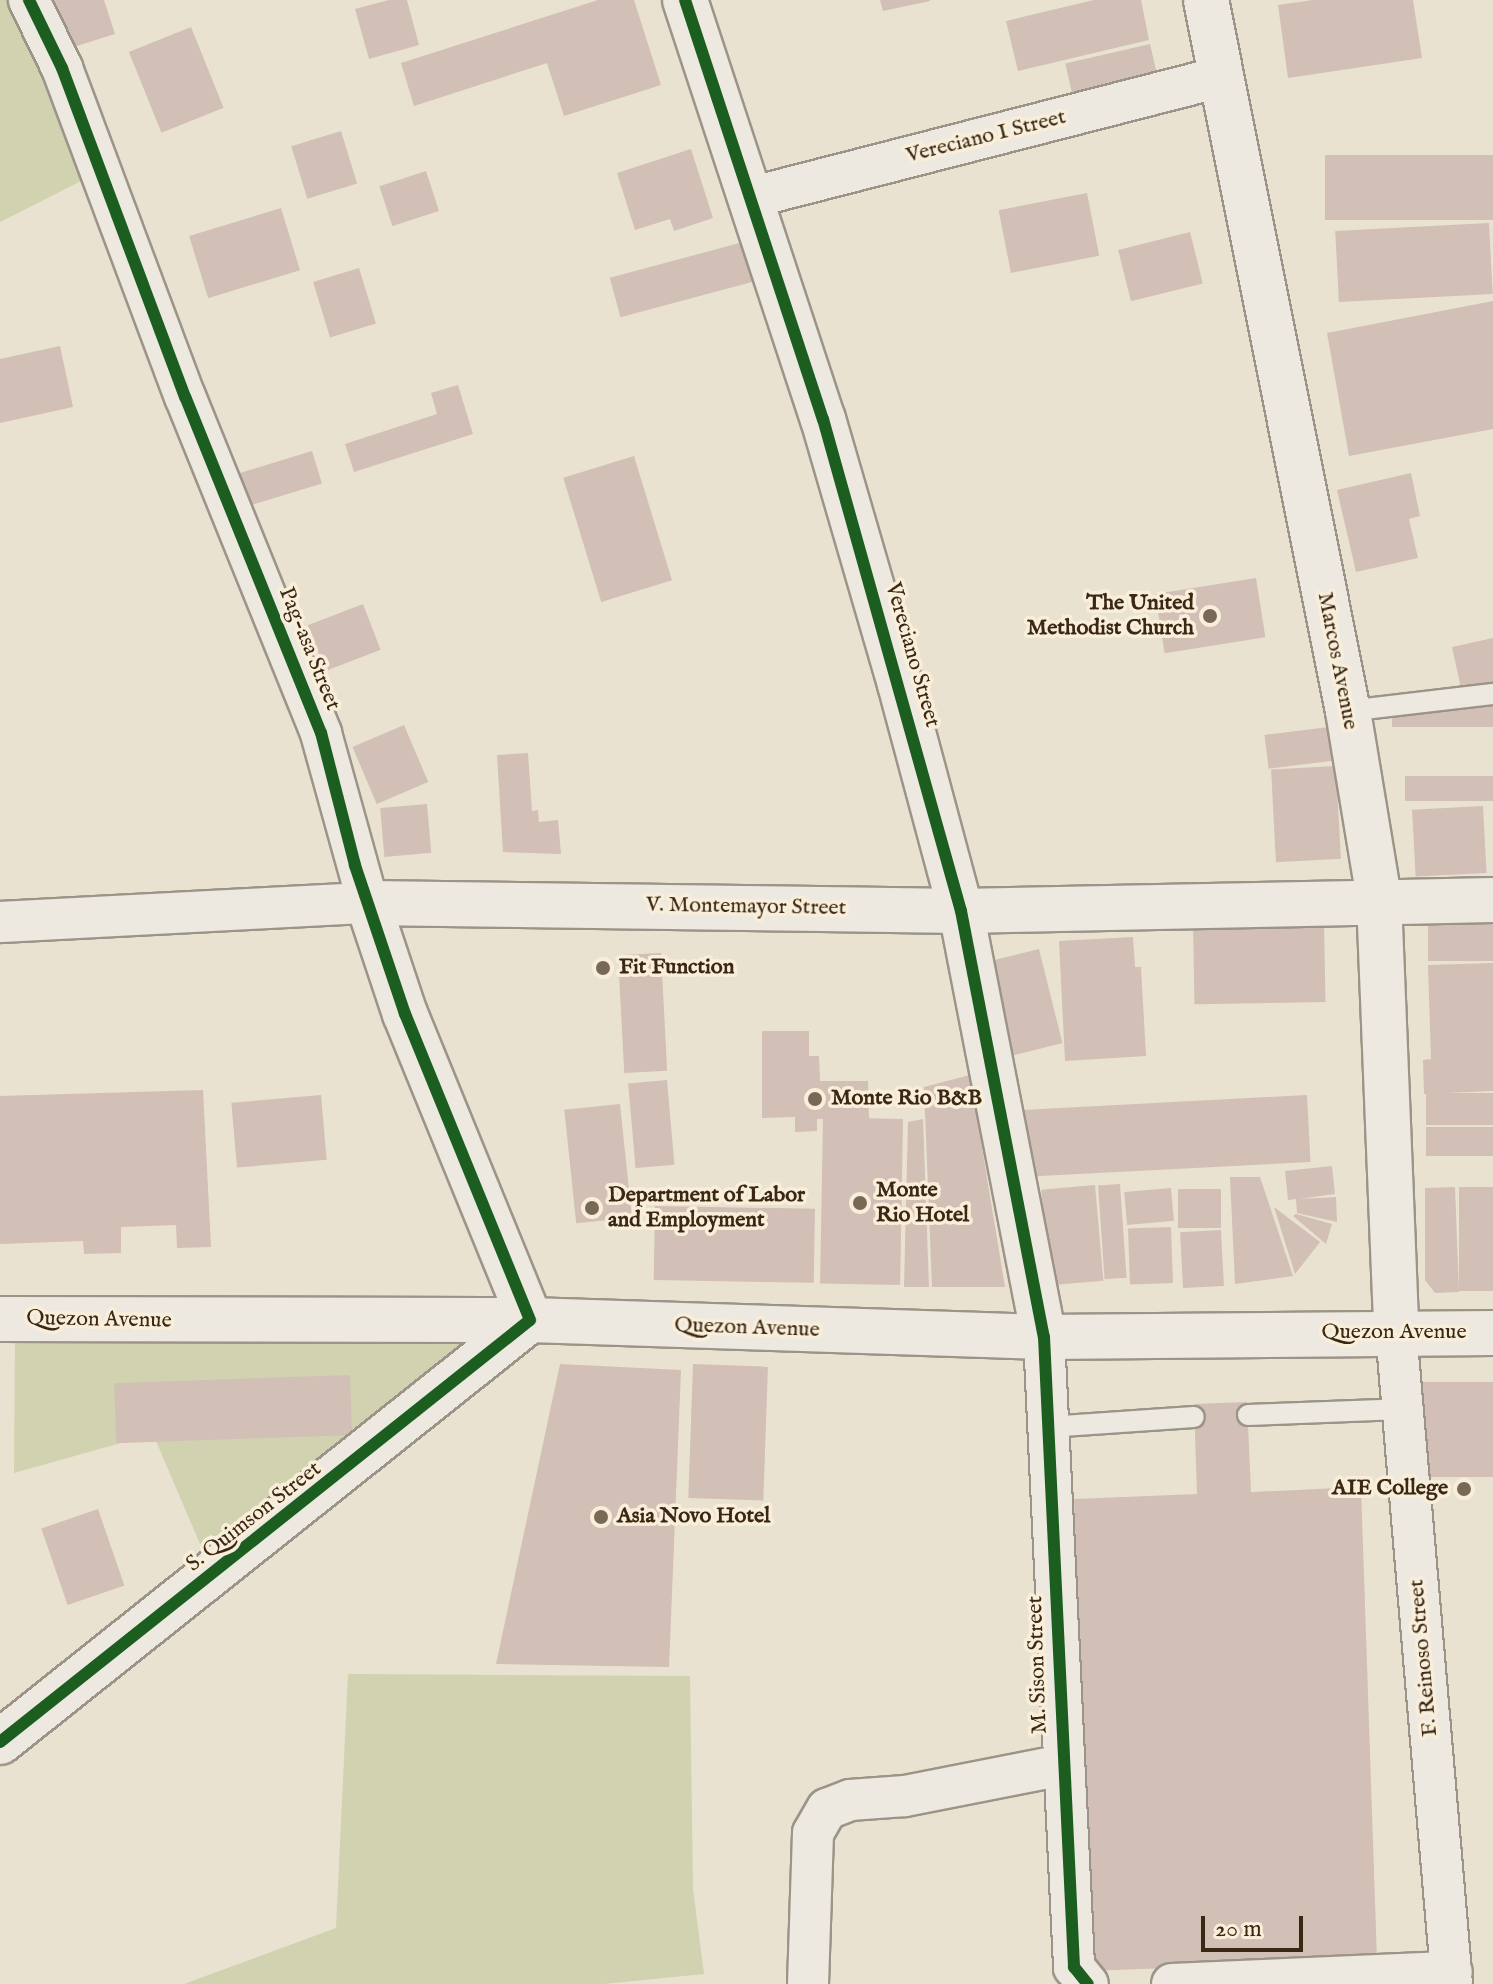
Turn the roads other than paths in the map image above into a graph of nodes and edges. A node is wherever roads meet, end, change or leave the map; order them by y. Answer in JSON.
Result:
{"nodes":[{"id":1,"x":29,"y":0,"type":"edge"},
{"id":2,"x":685,"y":0,"type":"edge"},
{"id":3,"x":1206,"y":0,"type":"edge"},
{"id":4,"x":1223,"y":76,"type":"junction"},
{"id":5,"x":749,"y":198,"type":"junction"},
{"id":6,"x":1493,"y":694,"type":"edge"},
{"id":7,"x":1348,"y":711,"type":"junction"},
{"id":8,"x":1379,"y":899,"type":"junction"},
{"id":9,"x":1493,"y":900,"type":"edge"},
{"id":10,"x":368,"y":903,"type":"junction"},
{"id":11,"x":961,"y":911,"type":"junction"},
{"id":12,"x":0,"y":922,"type":"edge"},
{"id":13,"x":0,"y":1319,"type":"edge"},
{"id":14,"x":530,"y":1320,"type":"junction"},
{"id":15,"x":1396,"y":1331,"type":"junction"},
{"id":16,"x":1493,"y":1333,"type":"edge"},
{"id":17,"x":1044,"y":1337,"type":"junction"},
{"id":18,"x":1401,"y":1409,"type":"junction"},
{"id":19,"x":1248,"y":1415,"type":"dead end"},
{"id":20,"x":1194,"y":1417,"type":"dead end"},
{"id":21,"x":1048,"y":1427,"type":"junction"},
{"id":22,"x":0,"y":1742,"type":"edge"},
{"id":23,"x":1063,"y":1765,"type":"junction"},
{"id":24,"x":1452,"y":1978,"type":"edge"},
{"id":25,"x":808,"y":1984,"type":"edge"},
{"id":26,"x":1088,"y":1984,"type":"edge"},
{"id":27,"x":1172,"y":1984,"type":"edge"}],
"edges":[{"from":1,"to":10,"type":"street","name":"Pag-asa Street"},
{"from":2,"to":5,"type":"street","name":"Vereciano Street"},
{"from":3,"to":4,"type":"street","name":"Marcos Avenue"},
{"from":4,"to":5,"type":"street","name":"Vereciano I Street"},
{"from":4,"to":7,"type":"street","name":"Marcos Avenue"},
{"from":5,"to":11,"type":"street","name":"Vereciano Street"},
{"from":6,"to":7,"type":"lane"},
{"from":7,"to":8,"type":"street","name":"Marcos Avenue"},
{"from":8,"to":9,"type":"street","name":"V. Montemayor Street"},
{"from":8,"to":11,"type":"street","name":"V. Montemayor Street"},
{"from":8,"to":15,"type":"street","name":"Marcos Avenue"},
{"from":10,"to":11,"type":"street","name":"V. Montemayor Street"},
{"from":10,"to":12,"type":"street","name":"V. Montemayor Street"},
{"from":10,"to":14,"type":"street","name":"Pag-asa Street"},
{"from":11,"to":17,"type":"street","name":"Vereciano Street"},
{"from":13,"to":14,"type":"street","name":"Quezon Avenue"},
{"from":14,"to":17,"type":"street","name":"Quezon Avenue"},
{"from":14,"to":22,"type":"street","name":"S. Quimson Street"},
{"from":15,"to":16,"type":"street","name":"Quezon Avenue"},
{"from":15,"to":17,"type":"street","name":"Quezon Avenue"},
{"from":15,"to":18,"type":"street","name":"F. Reinoso Street"},
{"from":17,"to":21,"type":"street","name":"M. Sison Street"},
{"from":18,"to":19,"type":"lane"},
{"from":18,"to":24,"type":"street","name":"F. Reinoso Street"},
{"from":20,"to":21,"type":"lane"},
{"from":21,"to":23,"type":"street","name":"M. Sison Street"},
{"from":23,"to":25,"type":"street"},
{"from":23,"to":26,"type":"street","name":"M. Sison Street"},
{"from":24,"to":27,"type":"street"}]}
